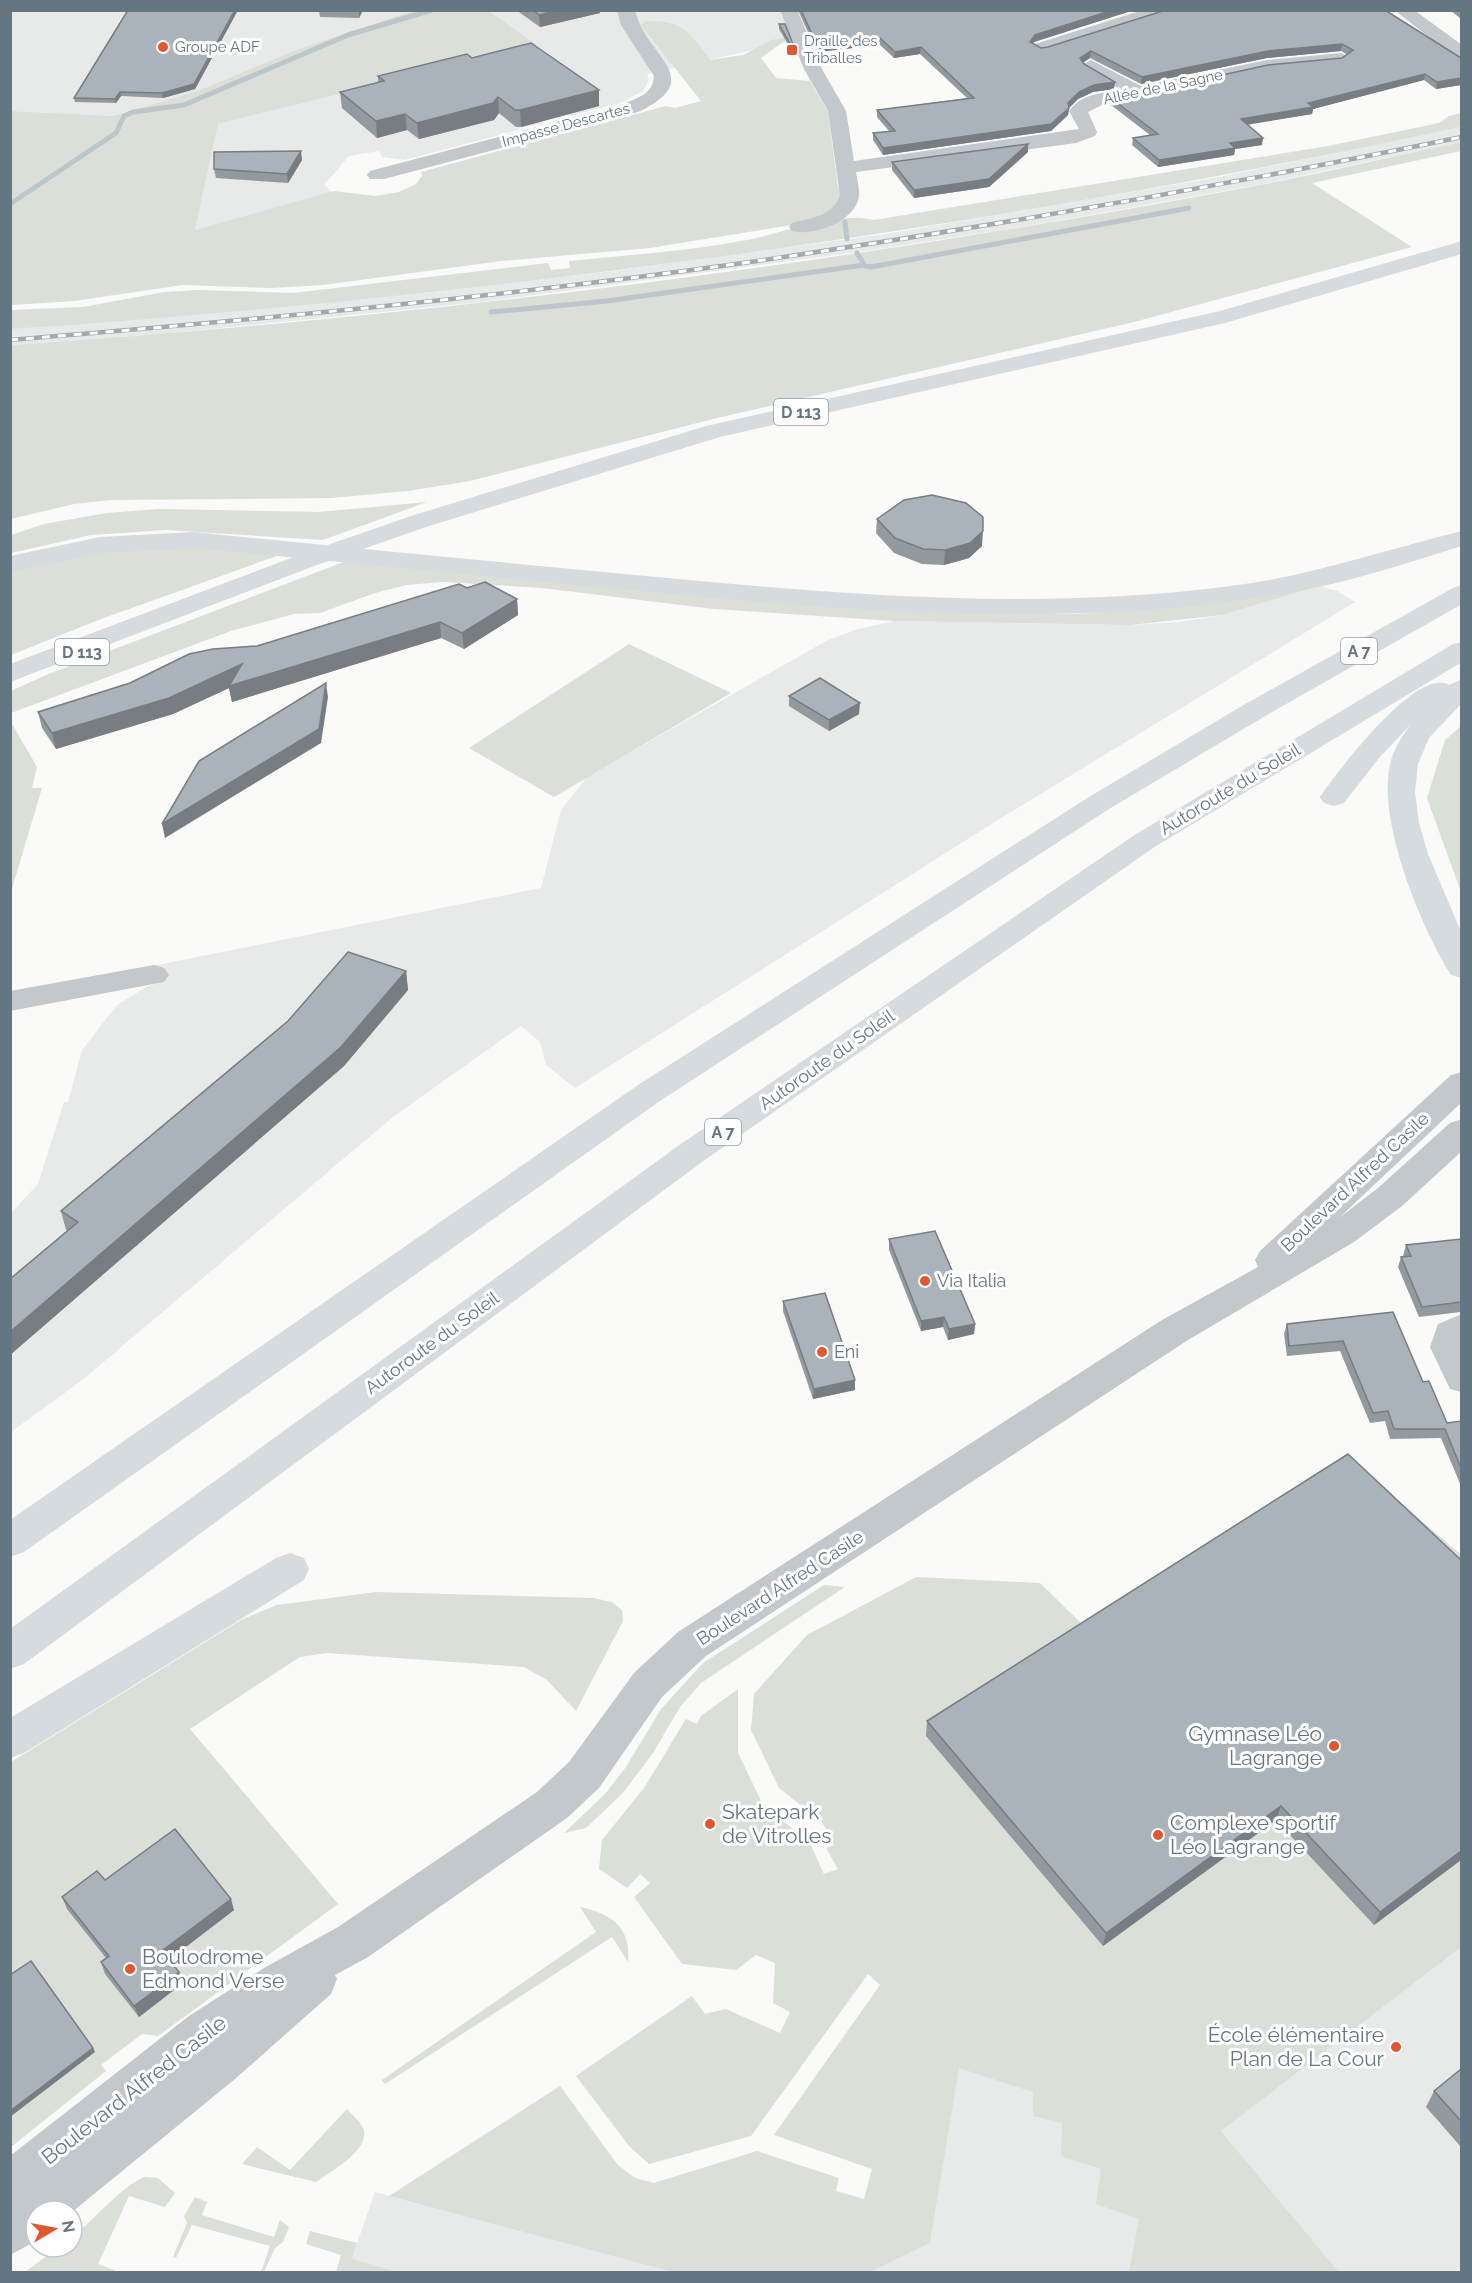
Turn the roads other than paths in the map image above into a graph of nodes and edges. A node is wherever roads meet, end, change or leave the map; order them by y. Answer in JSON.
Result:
{"nodes":[{"id":1,"x":626,"y":10,"type":"edge"},
{"id":2,"x":788,"y":10,"type":"edge"},
{"id":3,"x":1162,"y":10,"type":"edge"},
{"id":4,"x":1402,"y":10,"type":"edge"},
{"id":5,"x":1041,"y":48,"type":"edge"},
{"id":6,"x":1461,"y":54,"type":"edge"},
{"id":7,"x":1341,"y":58,"type":"edge"},
{"id":8,"x":1091,"y":65,"type":"edge"},
{"id":9,"x":1137,"y":91,"type":"junction"},
{"id":10,"x":846,"y":168,"type":"junction"},
{"id":11,"x":377,"y":176,"type":"dead end"},
{"id":12,"x":799,"y":226,"type":"dead end"},
{"id":13,"x":1461,"y":247,"type":"edge"},
{"id":14,"x":1461,"y":538,"type":"edge"},
{"id":15,"x":10,"y":564,"type":"edge"},
{"id":16,"x":1461,"y":593,"type":"edge"},
{"id":17,"x":154,"y":621,"type":"junction"},
{"id":18,"x":1461,"y":650,"type":"edge"},
{"id":19,"x":10,"y":674,"type":"edge"},
{"id":20,"x":1461,"y":674,"type":"edge"},
{"id":21,"x":10,"y":682,"type":"edge"},
{"id":22,"x":1461,"y":687,"type":"edge"},
{"id":23,"x":1335,"y":797,"type":"dead end"},
{"id":24,"x":1436,"y":908,"type":"junction"},
{"id":25,"x":1461,"y":927,"type":"edge"},
{"id":26,"x":1461,"y":968,"type":"edge"},
{"id":27,"x":154,"y":975,"type":"dead end"},
{"id":28,"x":10,"y":1001,"type":"edge"},
{"id":29,"x":1461,"y":1083,"type":"edge"},
{"id":30,"x":1461,"y":1131,"type":"edge"},
{"id":31,"x":1252,"y":1284,"type":"junction"},
{"id":32,"x":1461,"y":1327,"type":"edge"},
{"id":33,"x":1461,"y":1379,"type":"edge"},
{"id":34,"x":10,"y":1541,"type":"edge"},
{"id":35,"x":290,"y":1569,"type":"dead end"},
{"id":36,"x":10,"y":1652,"type":"edge"},
{"id":37,"x":10,"y":1740,"type":"edge"},
{"id":38,"x":353,"y":1942,"type":"junction"},
{"id":39,"x":10,"y":2186,"type":"edge"},
{"id":40,"x":51,"y":2199,"type":"edge"},
{"id":41,"x":24,"y":2221,"type":"edge"},
{"id":42,"x":10,"y":2232,"type":"edge"}],
"edges":[{"from":1,"to":11,"type":"street","name":"Impasse Descartes"},
{"from":2,"to":10,"type":"street"},
{"from":3,"to":5,"type":"street"},
{"from":4,"to":6,"type":"street"},
{"from":7,"to":9,"type":"street","name":"Allée de la Sagne"},
{"from":8,"to":9,"type":"street"},
{"from":9,"to":10,"type":"street","name":"Allée de la Sagne"},
{"from":10,"to":12,"type":"street"},
{"from":13,"to":17,"type":"main road","number":"D 113"},
{"from":14,"to":15,"type":"main road"},
{"from":16,"to":34,"type":"main road","number":"A 7"},
{"from":17,"to":19,"type":"main road","number":"D 113"},
{"from":17,"to":21,"type":"main road","number":"D 113"},
{"from":18,"to":36,"type":"main road","name":"Autoroute du Soleil","number":"A 7"},
{"from":20,"to":23,"type":"main road"},
{"from":22,"to":24,"type":"main road"},
{"from":24,"to":25,"type":"main road"},
{"from":24,"to":26,"type":"main road"},
{"from":27,"to":28,"type":"street"},
{"from":29,"to":31,"type":"street","name":"Boulevard Alfred Casile"},
{"from":30,"to":31,"type":"street","name":"Boulevard Alfred Casile"},
{"from":31,"to":38,"type":"street","name":"Boulevard Alfred Casile"},
{"from":32,"to":33,"type":"street"},
{"from":35,"to":37,"type":"main road"},
{"from":38,"to":39,"type":"street","name":"Boulevard Alfred Casile"},
{"from":38,"to":40,"type":"street","name":"Boulevard Alfred Casile"},
{"from":41,"to":42,"type":"street","name":"Boulevard Alfred Casile"}]}
